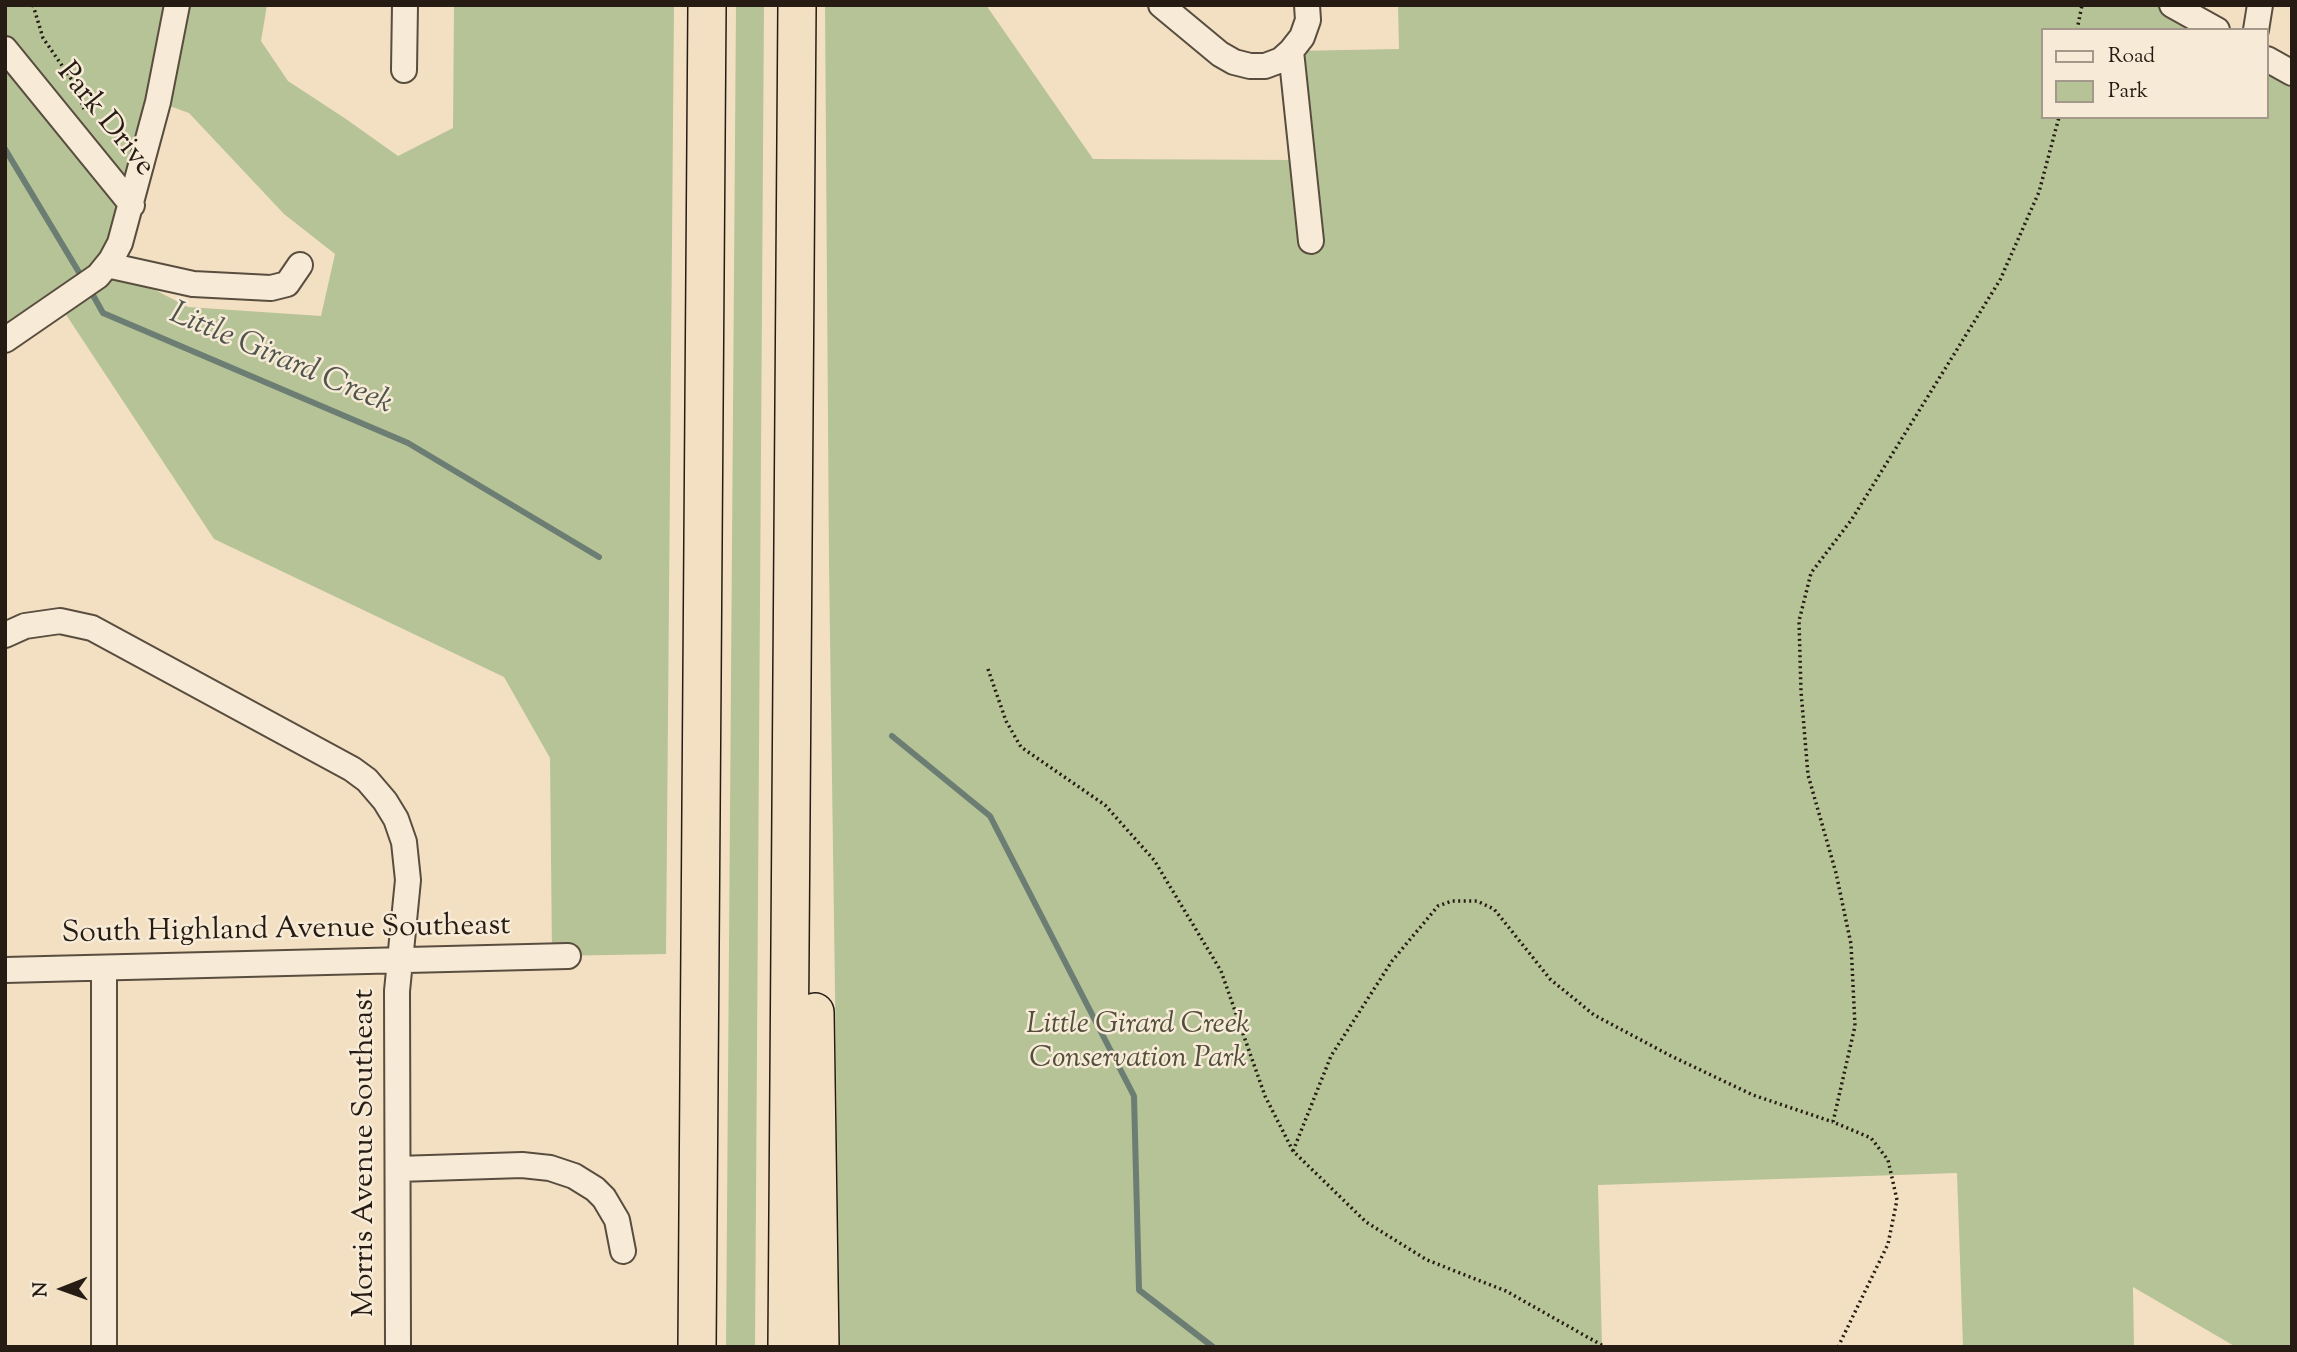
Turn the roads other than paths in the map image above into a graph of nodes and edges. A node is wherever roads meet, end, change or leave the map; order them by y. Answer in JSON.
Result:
{"nodes":[{"id":1,"x":177,"y":5,"type":"edge"},
{"id":2,"x":405,"y":5,"type":"edge"},
{"id":3,"x":707,"y":5,"type":"edge"},
{"id":4,"x":797,"y":5,"type":"edge"},
{"id":5,"x":1161,"y":5,"type":"edge"},
{"id":6,"x":1307,"y":5,"type":"edge"},
{"id":7,"x":2172,"y":5,"type":"edge"},
{"id":8,"x":2260,"y":5,"type":"edge"},
{"id":9,"x":2213,"y":28,"type":"edge"},
{"id":10,"x":2256,"y":28,"type":"edge"},
{"id":11,"x":5,"y":49,"type":"edge"},
{"id":12,"x":1291,"y":51,"type":"junction"},
{"id":13,"x":2269,"y":60,"type":"edge"},
{"id":14,"x":404,"y":70,"type":"dead end"},
{"id":15,"x":2292,"y":73,"type":"edge"},
{"id":16,"x":132,"y":205,"type":"junction"},
{"id":17,"x":1311,"y":241,"type":"dead end"},
{"id":18,"x":300,"y":265,"type":"dead end"},
{"id":19,"x":103,"y":271,"type":"junction"},
{"id":20,"x":5,"y":341,"type":"edge"},
{"id":21,"x":5,"y":635,"type":"edge"},
{"id":22,"x":790,"y":915,"type":"junction"},
{"id":23,"x":568,"y":956,"type":"dead end"},
{"id":24,"x":400,"y":960,"type":"junction"},
{"id":25,"x":104,"y":968,"type":"junction"},
{"id":26,"x":5,"y":970,"type":"edge"},
{"id":27,"x":398,"y":1169,"type":"junction"},
{"id":28,"x":698,"y":1242,"type":"junction"},
{"id":29,"x":623,"y":1251,"type":"dead end"},
{"id":30,"x":104,"y":1347,"type":"edge"},
{"id":31,"x":398,"y":1347,"type":"edge"},
{"id":32,"x":677,"y":1347,"type":"edge"},
{"id":33,"x":697,"y":1347,"type":"edge"},
{"id":34,"x":788,"y":1347,"type":"edge"},
{"id":35,"x":820,"y":1347,"type":"edge"}],
"edges":[{"from":1,"to":16,"type":"street","name":"Park Drive"},
{"from":2,"to":14,"type":"street"},
{"from":3,"to":28,"type":"highway"},
{"from":4,"to":22,"type":"highway"},
{"from":5,"to":12,"type":"street"},
{"from":6,"to":12,"type":"street"},
{"from":7,"to":9,"type":"street"},
{"from":8,"to":10,"type":"street"},
{"from":11,"to":16,"type":"street","name":"Park Drive"},
{"from":12,"to":17,"type":"street"},
{"from":13,"to":15,"type":"street"},
{"from":16,"to":19,"type":"street"},
{"from":18,"to":19,"type":"street"},
{"from":19,"to":20,"type":"street"},
{"from":21,"to":24,"type":"street","name":"Morris Avenue Southeast"},
{"from":22,"to":34,"type":"highway"},
{"from":22,"to":35,"type":"highway"},
{"from":23,"to":24,"type":"street","name":"South Highland Avenue Southeast"},
{"from":24,"to":25,"type":"street","name":"South Highland Avenue Southeast"},
{"from":24,"to":27,"type":"street","name":"Morris Avenue Southeast"},
{"from":25,"to":26,"type":"street","name":"South Highland Avenue Southeast"},
{"from":25,"to":30,"type":"street"},
{"from":27,"to":29,"type":"street"},
{"from":27,"to":31,"type":"street","name":"Morris Avenue Southeast"},
{"from":28,"to":32,"type":"highway"},
{"from":28,"to":33,"type":"highway"}]}
